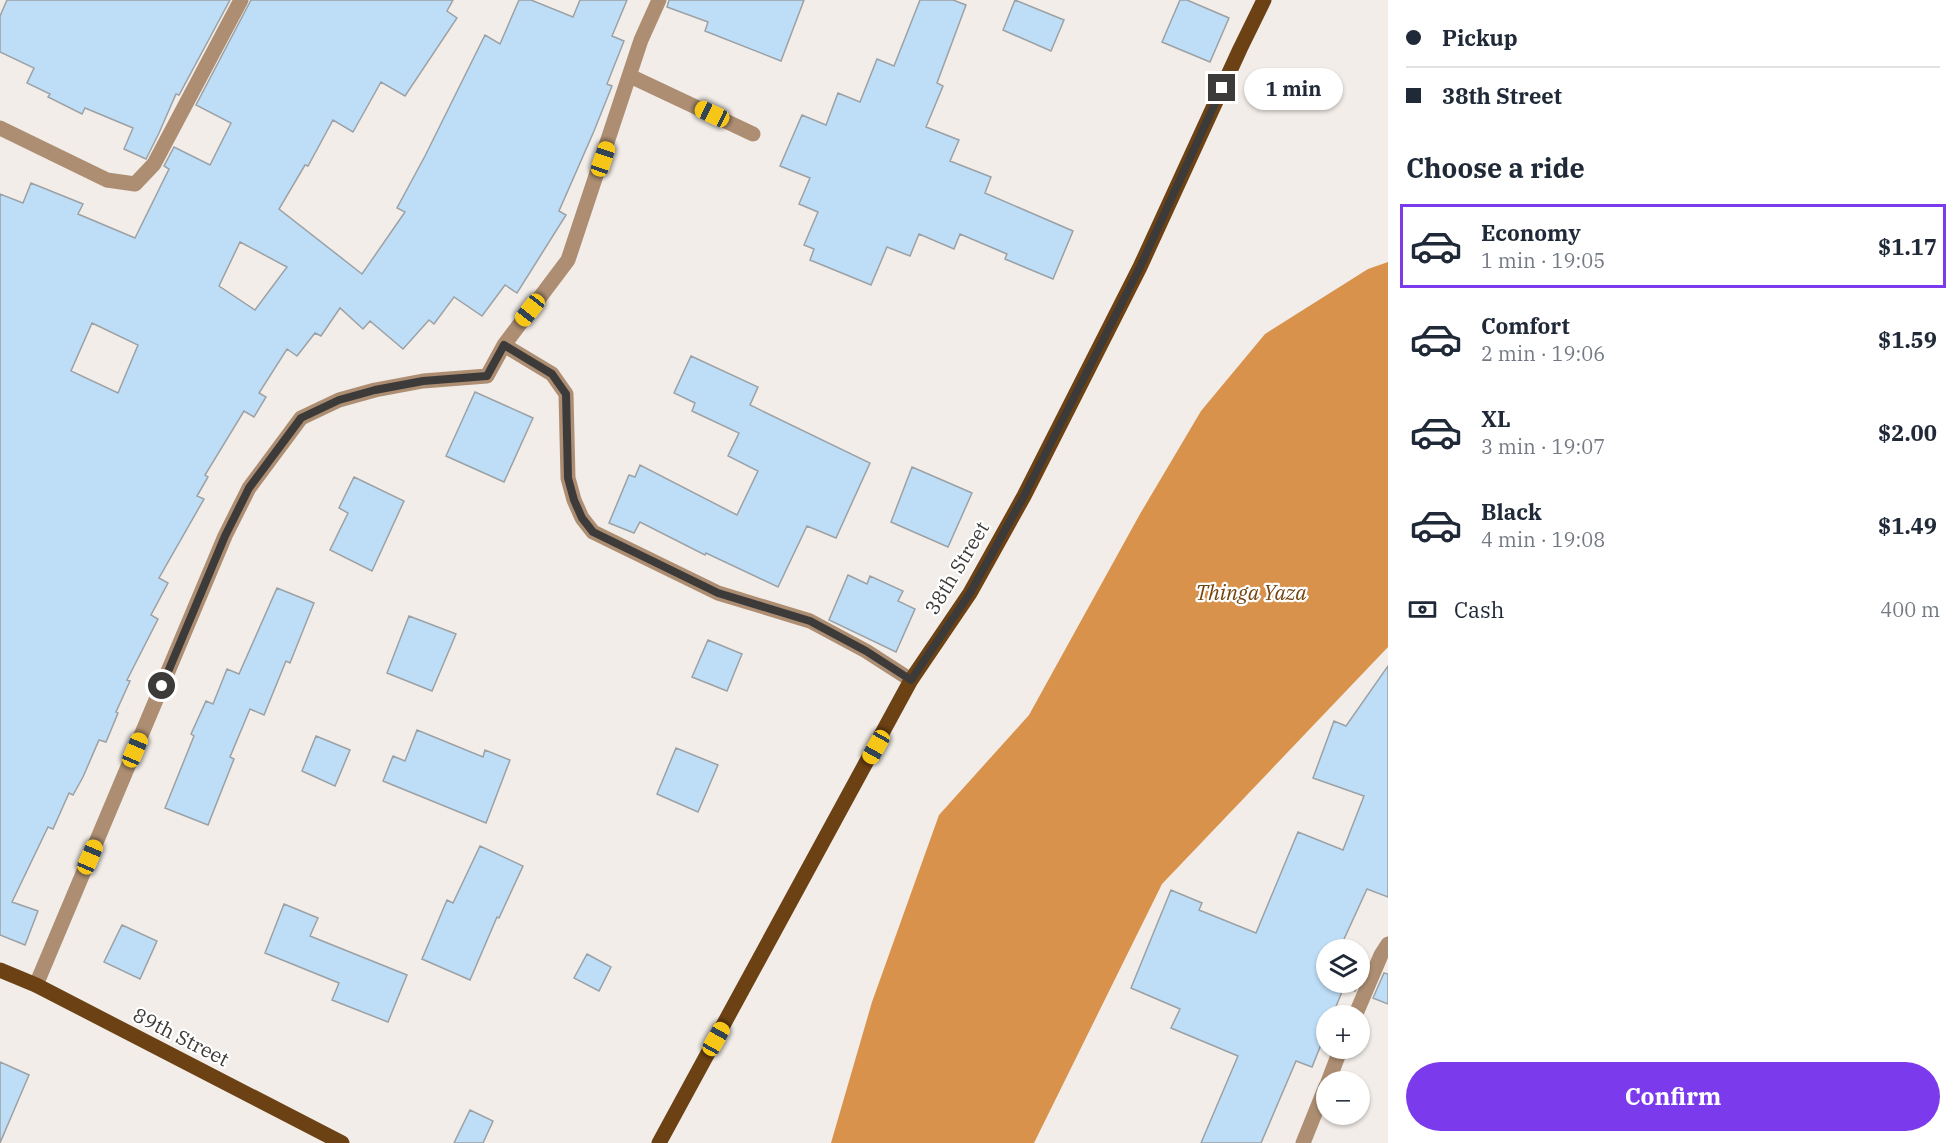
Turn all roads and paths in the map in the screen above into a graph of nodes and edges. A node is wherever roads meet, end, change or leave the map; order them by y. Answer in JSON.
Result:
{"nodes":[{"id":1,"x":241,"y":0,"type":"edge"},
{"id":2,"x":659,"y":0,"type":"edge"},
{"id":3,"x":1264,"y":0,"type":"edge"},
{"id":4,"x":630,"y":76,"type":"junction"},
{"id":5,"x":0,"y":128,"type":"edge"},
{"id":6,"x":753,"y":134,"type":"dead end"},
{"id":7,"x":504,"y":345,"type":"junction"},
{"id":8,"x":911,"y":680,"type":"junction"},
{"id":9,"x":1388,"y":944,"type":"edge"},
{"id":10,"x":0,"y":970,"type":"edge"},
{"id":11,"x":36,"y":985,"type":"junction"},
{"id":12,"x":1359,"y":1005,"type":"edge"},
{"id":13,"x":1316,"y":1111,"type":"edge"},
{"id":14,"x":342,"y":1143,"type":"edge"},
{"id":15,"x":659,"y":1143,"type":"edge"},
{"id":16,"x":1303,"y":1143,"type":"edge"}],
"edges":[{"from":1,"to":5,"type":"street"},
{"from":2,"to":4,"type":"street"},
{"from":3,"to":8,"type":"main road","name":"38th Street"},
{"from":4,"to":6,"type":"street"},
{"from":4,"to":7,"type":"street"},
{"from":7,"to":8,"type":"street"},
{"from":7,"to":11,"type":"street"},
{"from":8,"to":15,"type":"main road","name":"38th Street"},
{"from":9,"to":12,"type":"street"},
{"from":10,"to":11,"type":"main road","name":"89th Street"},
{"from":11,"to":14,"type":"main road","name":"89th Street"},
{"from":13,"to":16,"type":"street"}]}
